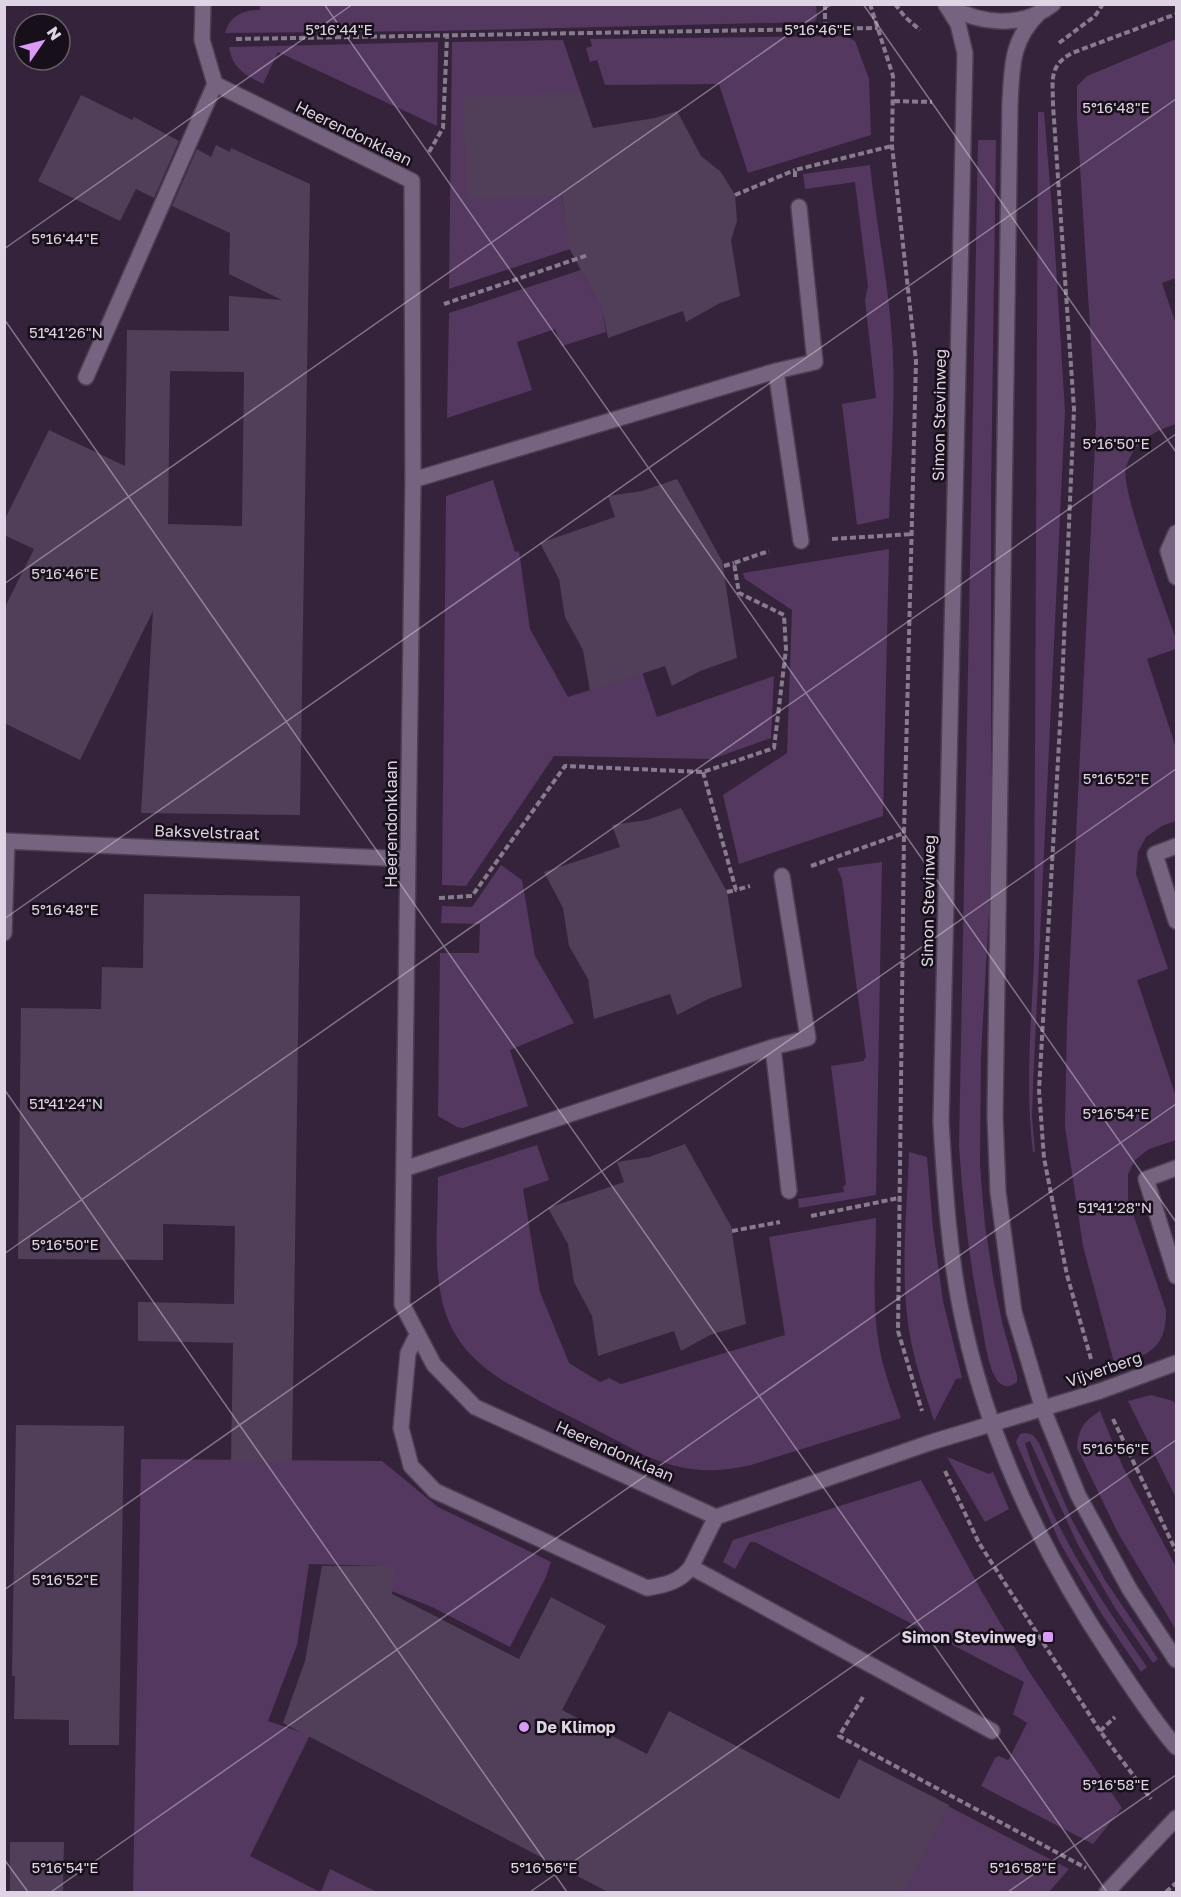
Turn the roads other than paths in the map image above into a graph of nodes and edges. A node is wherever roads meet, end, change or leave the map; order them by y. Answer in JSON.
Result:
{"nodes":[{"id":1,"x":204,"y":4,"type":"edge"},
{"id":2,"x":1053,"y":4,"type":"edge"},
{"id":3,"x":945,"y":5,"type":"edge"},
{"id":4,"x":1039,"y":13,"type":"junction"},
{"id":5,"x":215,"y":84,"type":"junction"},
{"id":6,"x":799,"y":207,"type":"road end"},
{"id":7,"x":776,"y":371,"type":"junction"},
{"id":8,"x":86,"y":378,"type":"dead end"},
{"id":9,"x":413,"y":480,"type":"junction"},
{"id":10,"x":1176,"y":533,"type":"edge"},
{"id":11,"x":801,"y":541,"type":"road end"},
{"id":12,"x":1176,"y":577,"type":"edge"},
{"id":13,"x":6,"y":841,"type":"edge"},
{"id":14,"x":1176,"y":846,"type":"edge"},
{"id":15,"x":408,"y":858,"type":"junction"},
{"id":16,"x":782,"y":876,"type":"dead end"},
{"id":17,"x":1176,"y":921,"type":"edge"},
{"id":18,"x":4,"y":933,"type":"edge"},
{"id":19,"x":773,"y":1047,"type":"junction"},
{"id":20,"x":1176,"y":1168,"type":"edge"},
{"id":21,"x":404,"y":1169,"type":"junction"},
{"id":22,"x":789,"y":1191,"type":"road end"},
{"id":23,"x":1176,"y":1276,"type":"edge"},
{"id":24,"x":417,"y":1335,"type":"junction"},
{"id":25,"x":1176,"y":1362,"type":"edge"},
{"id":26,"x":1043,"y":1409,"type":"junction"},
{"id":27,"x":991,"y":1425,"type":"junction"},
{"id":28,"x":716,"y":1516,"type":"junction"},
{"id":29,"x":691,"y":1568,"type":"junction"},
{"id":30,"x":1176,"y":1660,"type":"edge"},
{"id":31,"x":992,"y":1731,"type":"dead end"},
{"id":32,"x":1176,"y":1747,"type":"edge"},
{"id":33,"x":1176,"y":1818,"type":"edge"},
{"id":34,"x":1111,"y":1888,"type":"edge"}],
"edges":[{"from":1,"to":5,"type":"street"},
{"from":2,"to":4,"type":"street"},
{"from":3,"to":4,"type":"street"},
{"from":3,"to":27,"type":"street","name":"Simon Stevinweg"},
{"from":4,"to":26,"type":"street"},
{"from":5,"to":8,"type":"street"},
{"from":5,"to":9,"type":"street","name":"Heerendonklaan"},
{"from":6,"to":7,"type":"street"},
{"from":7,"to":9,"type":"street"},
{"from":7,"to":11,"type":"street"},
{"from":9,"to":15,"type":"street","name":"Heerendonklaan"},
{"from":10,"to":12,"type":"street"},
{"from":13,"to":15,"type":"street","name":"Baksvelstraat"},
{"from":13,"to":18,"type":"street"},
{"from":14,"to":17,"type":"street"},
{"from":15,"to":21,"type":"street","name":"Heerendonklaan"},
{"from":16,"to":19,"type":"street"},
{"from":19,"to":21,"type":"street"},
{"from":19,"to":22,"type":"street"},
{"from":20,"to":23,"type":"street"},
{"from":21,"to":24,"type":"street","name":"Heerendonklaan"},
{"from":24,"to":28,"type":"street","name":"Heerendonklaan"},
{"from":24,"to":29,"type":"street"},
{"from":25,"to":26,"type":"street","name":"Vijverberg"},
{"from":26,"to":27,"type":"street","name":"Vijverberg"},
{"from":26,"to":30,"type":"street"},
{"from":27,"to":28,"type":"street"},
{"from":27,"to":32,"type":"street","name":"Simon Stevinweg"},
{"from":28,"to":29,"type":"street"},
{"from":29,"to":31,"type":"street"},
{"from":33,"to":34,"type":"street"}]}
